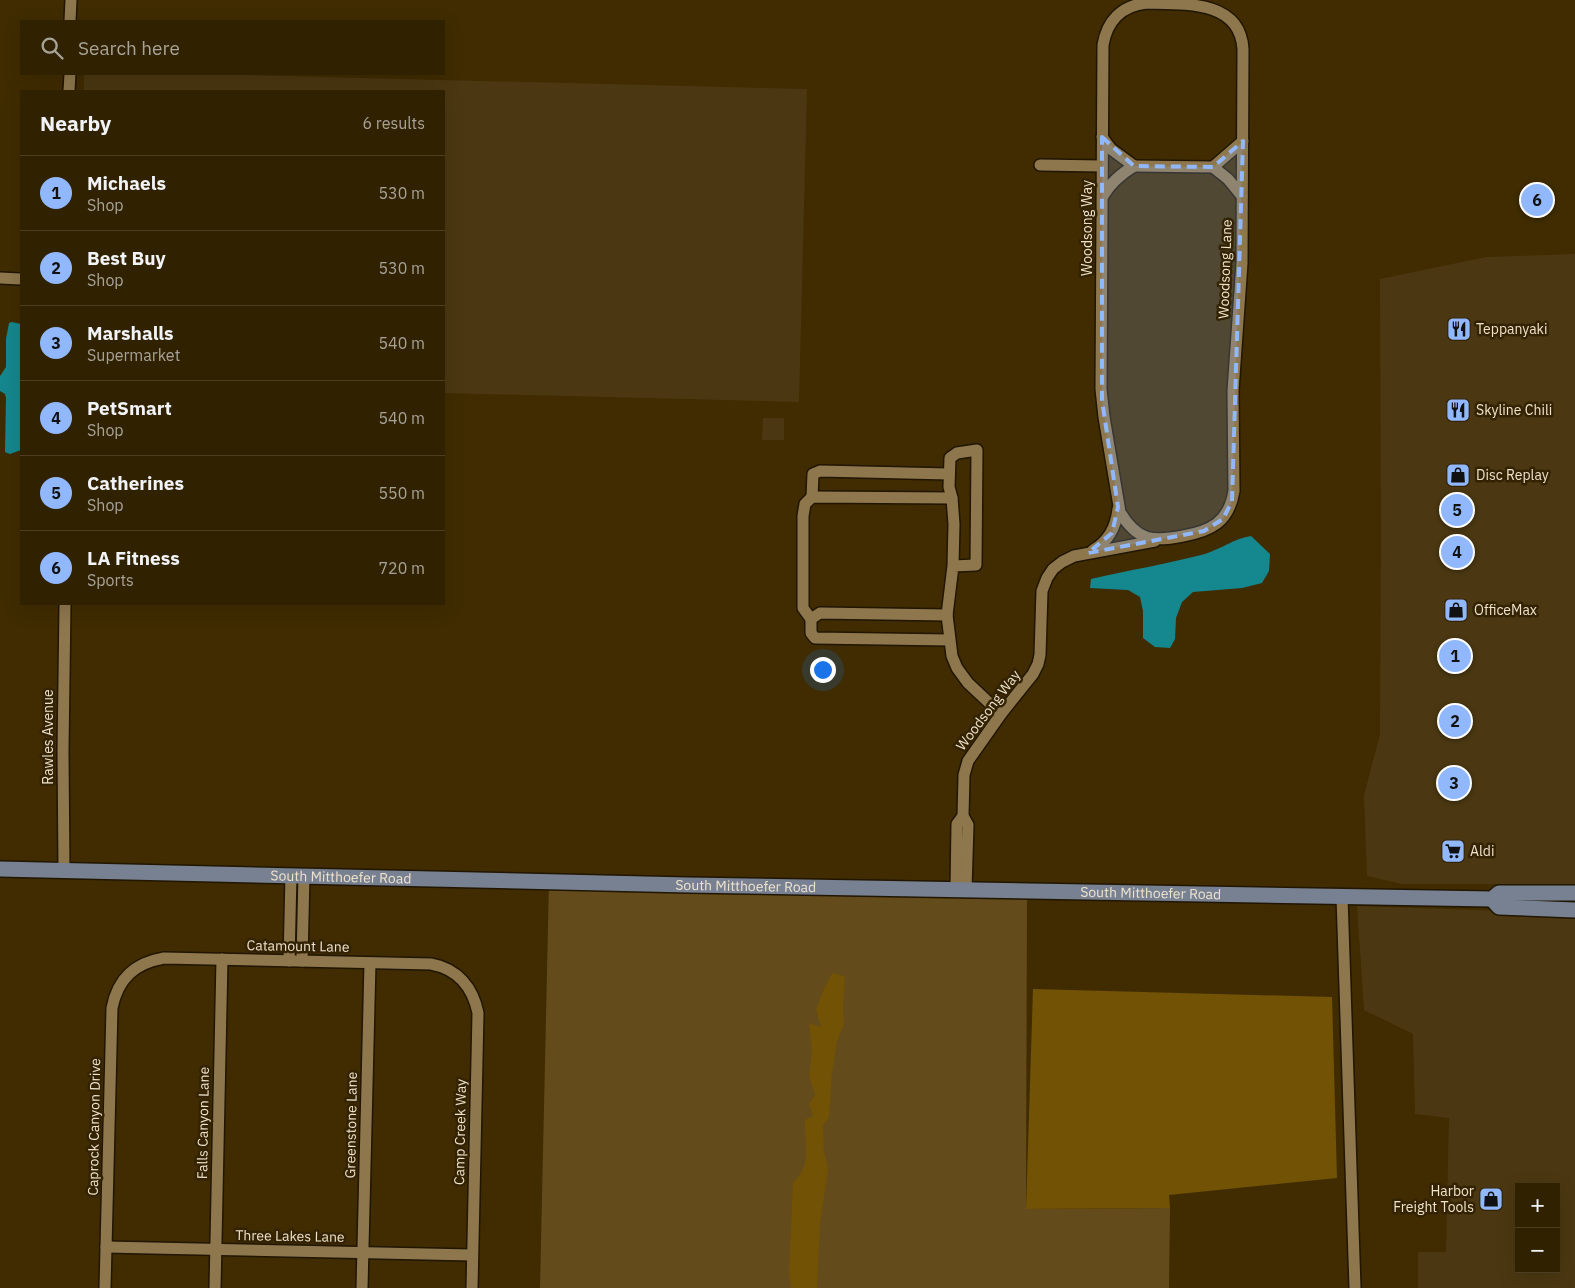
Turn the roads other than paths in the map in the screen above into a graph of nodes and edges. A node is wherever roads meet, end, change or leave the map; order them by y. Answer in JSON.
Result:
{"nodes":[{"id":1,"x":71,"y":0,"type":"edge"},
{"id":2,"x":1173,"y":4,"type":"joint"},
{"id":3,"x":70,"y":20,"type":"edge"},
{"id":4,"x":70,"y":75,"type":"edge"},
{"id":5,"x":69,"y":90,"type":"edge"},
{"id":6,"x":1102,"y":137,"type":"junction"},
{"id":7,"x":1243,"y":141,"type":"junction"},
{"id":8,"x":1040,"y":165,"type":"dead end"},
{"id":9,"x":1101,"y":166,"type":"junction"},
{"id":10,"x":1134,"y":166,"type":"junction"},
{"id":11,"x":1213,"y":167,"type":"junction"},
{"id":12,"x":1103,"y":196,"type":"junction"},
{"id":13,"x":1242,"y":196,"type":"junction"},
{"id":14,"x":0,"y":278,"type":"edge"},
{"id":15,"x":20,"y":279,"type":"edge"},
{"id":16,"x":949,"y":474,"type":"junction"},
{"id":17,"x":812,"y":497,"type":"junction"},
{"id":18,"x":952,"y":498,"type":"junction"},
{"id":19,"x":1118,"y":505,"type":"junction"},
{"id":20,"x":1162,"y":540,"type":"junction"},
{"id":21,"x":1086,"y":554,"type":"junction"},
{"id":22,"x":953,"y":566,"type":"junction"},
{"id":23,"x":64,"y":605,"type":"edge"},
{"id":24,"x":947,"y":615,"type":"junction"},
{"id":25,"x":811,"y":619,"type":"junction"},
{"id":26,"x":949,"y":640,"type":"junction"},
{"id":27,"x":1001,"y":714,"type":"junction"},
{"id":28,"x":0,"y":869,"type":"edge"},
{"id":29,"x":64,"y":870,"type":"junction"},
{"id":30,"x":298,"y":875,"type":"junction"},
{"id":31,"x":961,"y":889,"type":"junction"},
{"id":32,"x":1575,"y":893,"type":"edge"},
{"id":33,"x":1342,"y":897,"type":"junction"},
{"id":34,"x":1492,"y":899,"type":"junction"},
{"id":35,"x":1575,"y":910,"type":"edge"},
{"id":36,"x":222,"y":959,"type":"junction"},
{"id":37,"x":290,"y":961,"type":"junction"},
{"id":38,"x":302,"y":962,"type":"junction"},
{"id":39,"x":370,"y":963,"type":"junction"},
{"id":40,"x":130,"y":972,"type":"joint"},
{"id":41,"x":464,"y":981,"type":"joint"},
{"id":42,"x":106,"y":1247,"type":"junction"},
{"id":43,"x":216,"y":1250,"type":"junction"},
{"id":44,"x":363,"y":1253,"type":"junction"},
{"id":45,"x":472,"y":1255,"type":"junction"},
{"id":46,"x":105,"y":1288,"type":"edge"},
{"id":47,"x":215,"y":1288,"type":"edge"},
{"id":48,"x":362,"y":1288,"type":"edge"},
{"id":49,"x":472,"y":1288,"type":"edge"},
{"id":50,"x":1355,"y":1288,"type":"edge"}],
"edges":[{"from":1,"to":3,"type":"street"},
{"from":2,"to":6,"type":"street","name":"Woodsong Way"},
{"from":2,"to":7,"type":"street","name":"Woodsong Lane"},
{"from":4,"to":5,"type":"street"},
{"from":6,"to":9,"type":"street","name":"Woodsong Way"},
{"from":6,"to":10,"type":"street"},
{"from":7,"to":11,"type":"street"},
{"from":7,"to":13,"type":"street","name":"Woodsong Lane"},
{"from":8,"to":9,"type":"street"},
{"from":9,"to":12,"type":"street","name":"Woodsong Way"},
{"from":10,"to":11,"type":"street"},
{"from":10,"to":12,"type":"street"},
{"from":11,"to":13,"type":"street"},
{"from":12,"to":19,"type":"street","name":"Woodsong Way"},
{"from":13,"to":20,"type":"street","name":"Woodsong Lane"},
{"from":14,"to":15,"type":"street"},
{"from":16,"to":17,"type":"street"},
{"from":16,"to":18,"type":"street"},
{"from":16,"to":22,"type":"street"},
{"from":17,"to":18,"type":"street"},
{"from":17,"to":25,"type":"street"},
{"from":18,"to":22,"type":"street"},
{"from":19,"to":20,"type":"street","name":"Woodsong Lane"},
{"from":19,"to":21,"type":"street","name":"Woodsong Way"},
{"from":20,"to":21,"type":"street","name":"Woodsong Lane"},
{"from":21,"to":27,"type":"street","name":"Woodsong Way"},
{"from":22,"to":24,"type":"street"},
{"from":23,"to":29,"type":"street","name":"Rawles Avenue"},
{"from":24,"to":25,"type":"street"},
{"from":24,"to":26,"type":"street"},
{"from":25,"to":26,"type":"street"},
{"from":26,"to":27,"type":"street"},
{"from":27,"to":31,"type":"street","name":"Woodsong Way"},
{"from":28,"to":29,"type":"main road","name":"South Mitthoefer Road"},
{"from":29,"to":30,"type":"main road","name":"South Mitthoefer Road"},
{"from":30,"to":31,"type":"main road","name":"South Mitthoefer Road"},
{"from":30,"to":37,"type":"street"},
{"from":30,"to":38,"type":"street"},
{"from":31,"to":33,"type":"main road","name":"South Mitthoefer Road"},
{"from":32,"to":34,"type":"main road","name":"South Mitthoefer Road"},
{"from":33,"to":34,"type":"main road","name":"South Mitthoefer Road"},
{"from":33,"to":50,"type":"street"},
{"from":34,"to":35,"type":"main road","name":"South Mitthoefer Road"},
{"from":36,"to":37,"type":"street","name":"Catamount Lane"},
{"from":36,"to":40,"type":"street","name":"Catamount Lane"},
{"from":36,"to":43,"type":"street","name":"Falls Canyon Lane"},
{"from":37,"to":38,"type":"street","name":"Catamount Lane"},
{"from":38,"to":39,"type":"street","name":"Catamount Lane"},
{"from":39,"to":41,"type":"street","name":"Catamount Lane"},
{"from":39,"to":44,"type":"street","name":"Greenstone Lane"},
{"from":40,"to":42,"type":"street","name":"Caprock Canyon Drive"},
{"from":41,"to":45,"type":"street","name":"Camp Creek Way"},
{"from":42,"to":43,"type":"street","name":"Three Lakes Lane"},
{"from":42,"to":46,"type":"street","name":"Caprock Canyon Drive"},
{"from":43,"to":44,"type":"street","name":"Three Lakes Lane"},
{"from":43,"to":47,"type":"street","name":"Falls Canyon Lane"},
{"from":44,"to":45,"type":"street","name":"Three Lakes Lane"},
{"from":44,"to":48,"type":"street","name":"Greenstone Lane"},
{"from":45,"to":49,"type":"street","name":"Camp Creek Way"}]}
